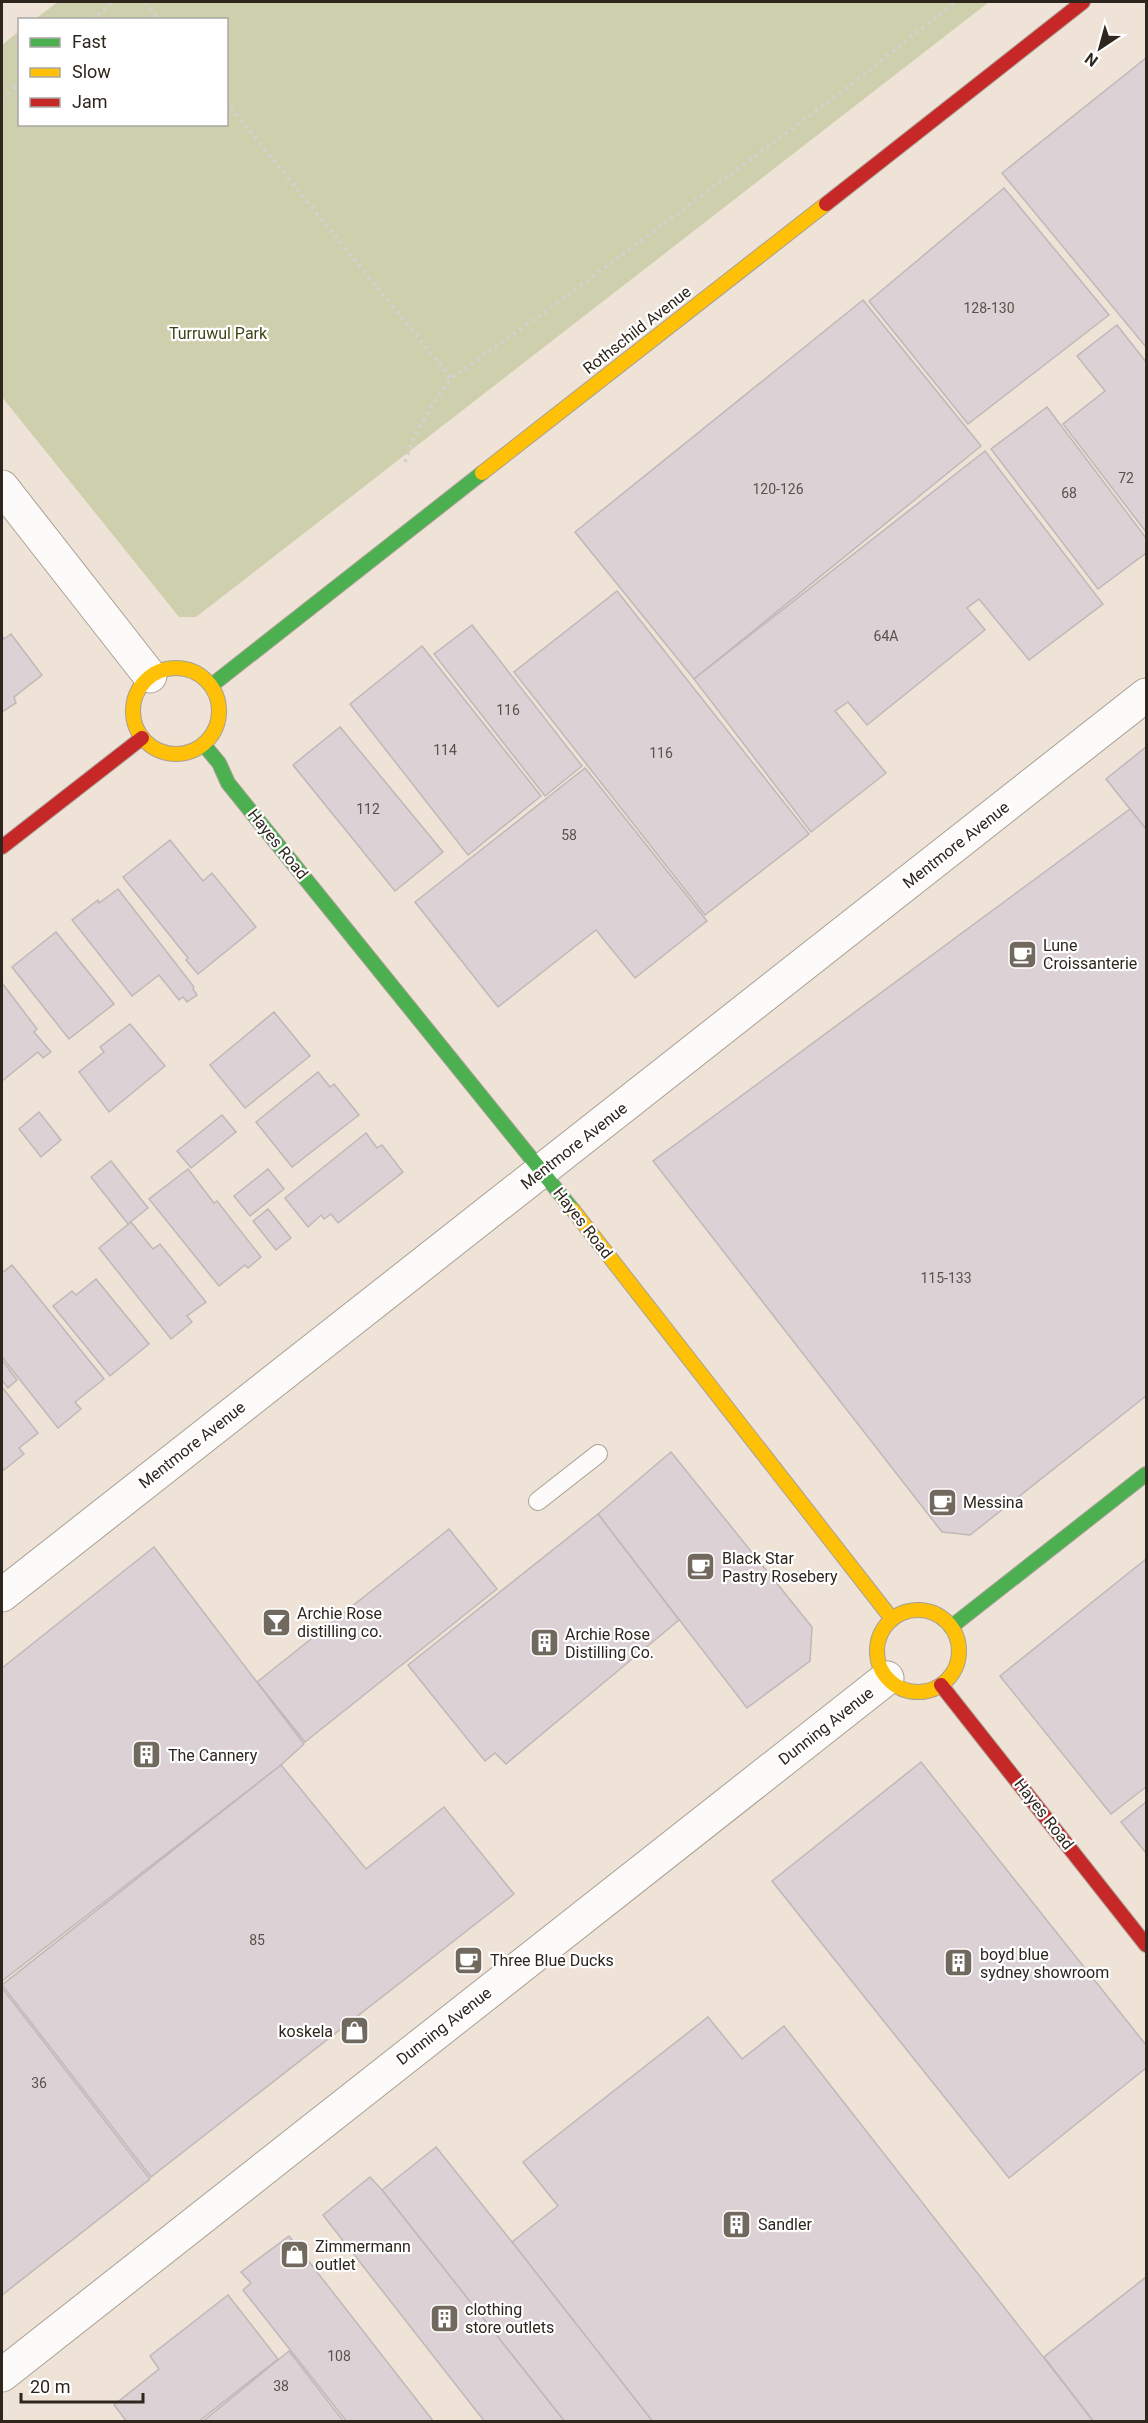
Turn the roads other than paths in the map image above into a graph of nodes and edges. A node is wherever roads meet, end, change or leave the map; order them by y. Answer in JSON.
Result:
{"nodes":[{"id":1,"x":1083,"y":2,"type":"edge"},
{"id":2,"x":2,"y":487,"type":"edge"},
{"id":3,"x":150,"y":676,"type":"junction"},
{"id":4,"x":212,"y":686,"type":"junction"},
{"id":5,"x":1146,"y":695,"type":"edge"},
{"id":6,"x":142,"y":738,"type":"junction"},
{"id":7,"x":204,"y":745,"type":"junction"},
{"id":8,"x":2,"y":847,"type":"edge"},
{"id":9,"x":542,"y":1171,"type":"junction"},
{"id":10,"x":598,"y":1454,"type":"dead end"},
{"id":11,"x":1146,"y":1474,"type":"edge"},
{"id":12,"x":538,"y":1502,"type":"dead end"},
{"id":13,"x":2,"y":1595,"type":"edge"},
{"id":14,"x":892,"y":1619,"type":"junction"},
{"id":15,"x":951,"y":1626,"type":"junction"},
{"id":16,"x":887,"y":1678,"type":"junction"},
{"id":17,"x":941,"y":1685,"type":"junction"},
{"id":18,"x":1146,"y":1945,"type":"edge"},
{"id":19,"x":2,"y":2375,"type":"edge"}],
"edges":[{"from":1,"to":4,"type":"street","name":"Rothschild Avenue"},
{"from":2,"to":3,"type":"street"},
{"from":3,"to":4,"type":"street"},
{"from":3,"to":6,"type":"street"},
{"from":4,"to":7,"type":"street"},
{"from":5,"to":9,"type":"street","name":"Mentmore Avenue"},
{"from":6,"to":7,"type":"street"},
{"from":6,"to":8,"type":"street"},
{"from":7,"to":9,"type":"street","name":"Hayes Road"},
{"from":9,"to":13,"type":"street","name":"Mentmore Avenue"},
{"from":9,"to":14,"type":"street","name":"Hayes Road"},
{"from":10,"to":12,"type":"lane"},
{"from":11,"to":15,"type":"street"},
{"from":14,"to":15,"type":"street"},
{"from":14,"to":16,"type":"street"},
{"from":15,"to":17,"type":"street"},
{"from":16,"to":17,"type":"street"},
{"from":16,"to":19,"type":"street","name":"Dunning Avenue"},
{"from":17,"to":18,"type":"street","name":"Hayes Road"}]}
